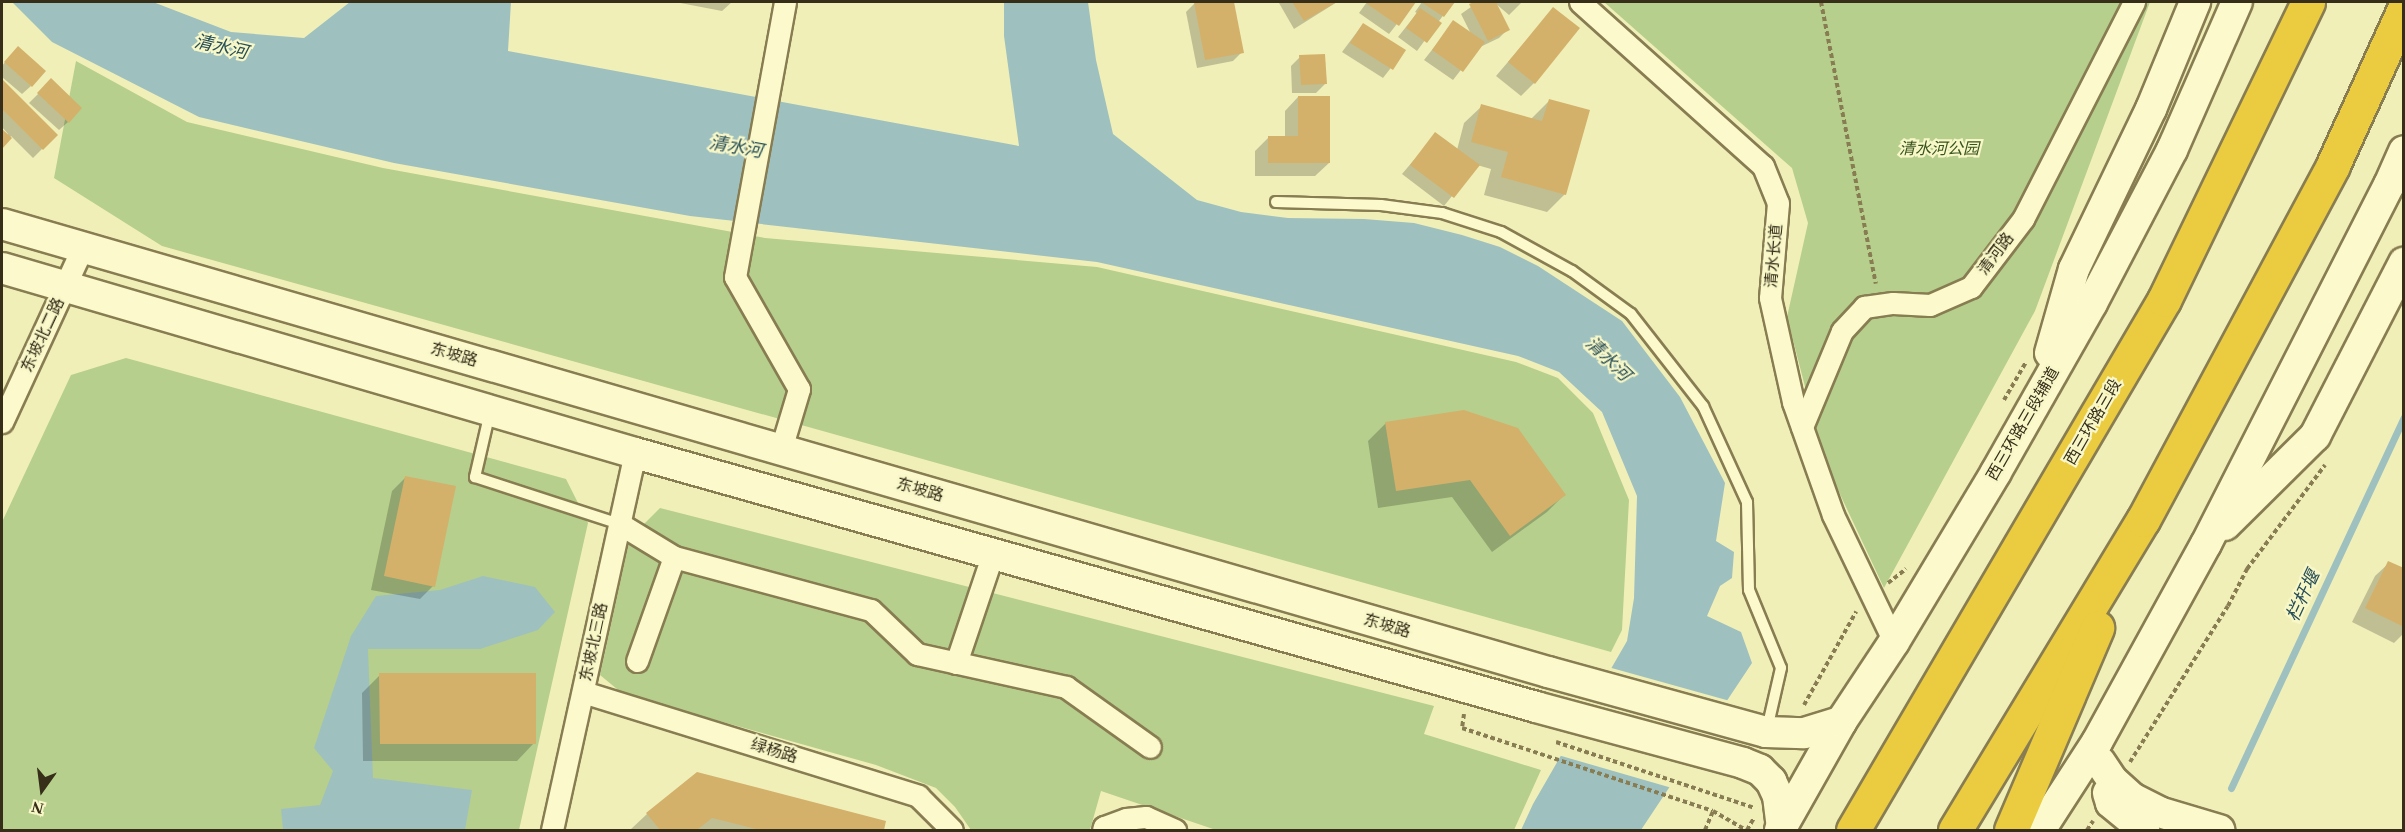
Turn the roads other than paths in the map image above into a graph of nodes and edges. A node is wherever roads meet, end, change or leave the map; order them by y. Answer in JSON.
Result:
{"nodes":[{"id":1,"x":785,"y":2,"type":"edge"},
{"id":2,"x":1581,"y":2,"type":"edge"},
{"id":3,"x":2134,"y":2,"type":"edge"},
{"id":4,"x":2195,"y":2,"type":"edge"},
{"id":5,"x":2237,"y":2,"type":"edge"},
{"id":6,"x":2308,"y":2,"type":"edge"},
{"id":7,"x":2403,"y":9,"type":"edge"},
{"id":8,"x":2403,"y":151,"type":"edge"},
{"id":9,"x":1276,"y":202,"type":"dead end"},
{"id":10,"x":2,"y":224,"type":"edge"},
{"id":11,"x":83,"y":247,"type":"junction"},
{"id":12,"x":2403,"y":263,"type":"edge"},
{"id":13,"x":2,"y":268,"type":"edge"},
{"id":14,"x":66,"y":286,"type":"junction"},
{"id":15,"x":2037,"y":400,"type":"junction"},
{"id":16,"x":491,"y":410,"type":"junction"},
{"id":17,"x":2,"y":422,"type":"edge"},
{"id":18,"x":1802,"y":427,"type":"junction"},
{"id":19,"x":781,"y":449,"type":"junction"},
{"id":20,"x":635,"y":453,"type":"junction"},
{"id":21,"x":2143,"y":520,"type":"junction"},
{"id":22,"x":620,"y":524,"type":"junction"},
{"id":23,"x":2206,"y":544,"type":"junction"},
{"id":24,"x":993,"y":554,"type":"junction"},
{"id":25,"x":674,"y":557,"type":"junction"},
{"id":26,"x":1894,"y":642,"type":"junction"},
{"id":27,"x":637,"y":661,"type":"dead end"},
{"id":28,"x":956,"y":663,"type":"junction"},
{"id":29,"x":583,"y":692,"type":"junction"},
{"id":30,"x":1841,"y":722,"type":"junction"},
{"id":31,"x":1767,"y":730,"type":"junction"},
{"id":32,"x":1150,"y":747,"type":"dead end"},
{"id":33,"x":1743,"y":763,"type":"junction"},
{"id":34,"x":2106,"y":771,"type":"junction"},
{"id":35,"x":1774,"y":823,"type":"edge"},
{"id":36,"x":552,"y":831,"type":"edge"},
{"id":37,"x":952,"y":831,"type":"edge"},
{"id":38,"x":1103,"y":831,"type":"edge"},
{"id":39,"x":1175,"y":831,"type":"edge"},
{"id":40,"x":1853,"y":831,"type":"edge"},
{"id":41,"x":1955,"y":831,"type":"edge"},
{"id":42,"x":2011,"y":831,"type":"edge"},
{"id":43,"x":2040,"y":831,"type":"edge"},
{"id":44,"x":2144,"y":831,"type":"edge"},
{"id":45,"x":2218,"y":831,"type":"edge"}],
"edges":[{"from":1,"to":19,"type":"street"},
{"from":2,"to":18,"type":"street","name":"清水长道"},
{"from":3,"to":18,"type":"street","name":"清河路"},
{"from":4,"to":15,"type":"main road"},
{"from":5,"to":15,"type":"main road","name":"西三环路三段辅道"},
{"from":6,"to":40,"type":"highway","name":"西三环路三段"},
{"from":7,"to":21,"type":"highway"},
{"from":8,"to":23,"type":"main road"},
{"from":9,"to":31,"type":"lane"},
{"from":10,"to":11,"type":"main road","name":"东坡路"},
{"from":11,"to":14,"type":"street","name":"东坡北二路"},
{"from":11,"to":19,"type":"main road","name":"东坡路"},
{"from":12,"to":23,"type":"main road"},
{"from":13,"to":14,"type":"main road"},
{"from":14,"to":16,"type":"main road"},
{"from":14,"to":17,"type":"street","name":"东坡北二路"},
{"from":15,"to":26,"type":"main road","name":"西三环路三段辅道"},
{"from":16,"to":20,"type":"main road"},
{"from":16,"to":22,"type":"lane"},
{"from":18,"to":26,"type":"street","name":"清水长道"},
{"from":19,"to":31,"type":"main road","name":"东坡路"},
{"from":20,"to":22,"type":"street","name":"东坡北三路"},
{"from":20,"to":24,"type":"main road"},
{"from":21,"to":41,"type":"highway"},
{"from":21,"to":42,"type":"highway"},
{"from":22,"to":25,"type":"street"},
{"from":22,"to":29,"type":"street","name":"东坡北三路"},
{"from":23,"to":34,"type":"main road"},
{"from":24,"to":28,"type":"street"},
{"from":24,"to":33,"type":"main road"},
{"from":25,"to":27,"type":"street"},
{"from":25,"to":28,"type":"street"},
{"from":26,"to":30,"type":"main road","name":"西三环路三段辅道"},
{"from":28,"to":32,"type":"street"},
{"from":29,"to":36,"type":"street","name":"东坡北三路"},
{"from":29,"to":37,"type":"street","name":"绿杨路"},
{"from":30,"to":31,"type":"main road","name":"东坡路"},
{"from":30,"to":35,"type":"main road","name":"西三环路三段辅道"},
{"from":31,"to":33,"type":"main road"},
{"from":33,"to":35,"type":"main road"},
{"from":34,"to":43,"type":"main road"},
{"from":34,"to":44,"type":"main road"},
{"from":34,"to":45,"type":"main road"},
{"from":38,"to":39,"type":"street"}]}
